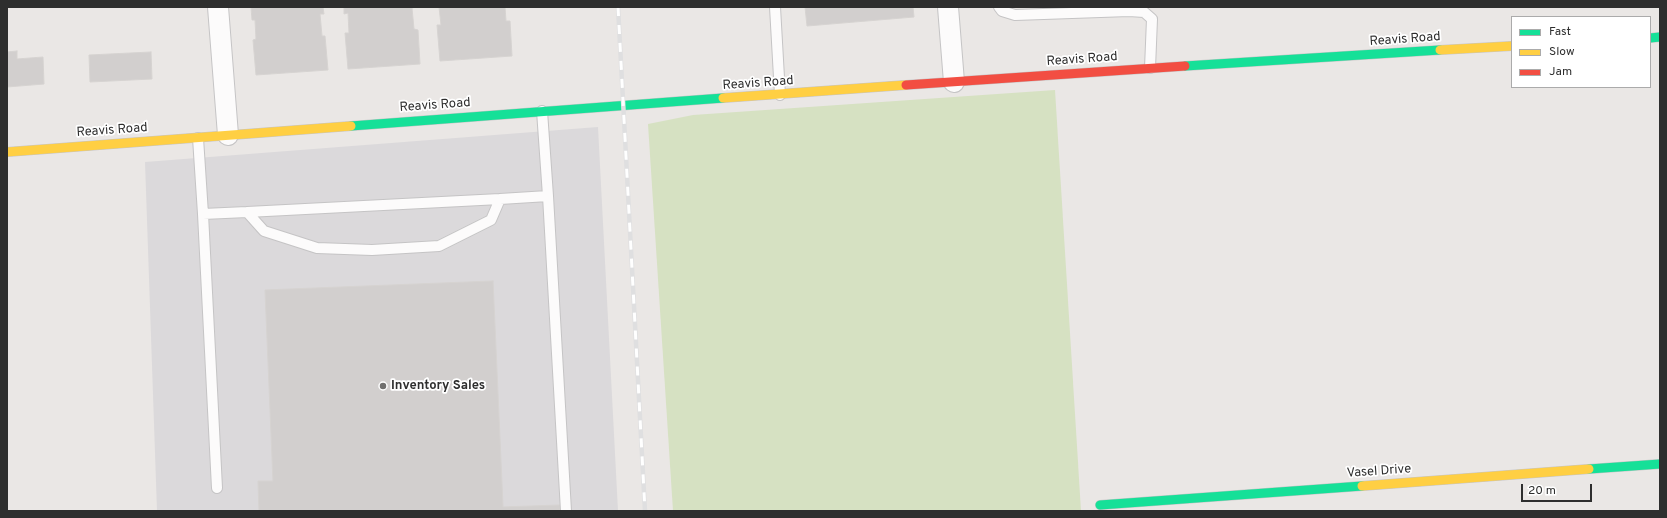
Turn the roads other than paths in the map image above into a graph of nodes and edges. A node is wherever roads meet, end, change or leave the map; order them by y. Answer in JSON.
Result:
{"nodes":[{"id":1,"x":218,"y":7,"type":"edge"},
{"id":2,"x":775,"y":7,"type":"edge"},
{"id":3,"x":948,"y":7,"type":"edge"},
{"id":4,"x":999,"y":7,"type":"edge"},
{"id":5,"x":1511,"y":46,"type":"edge"},
{"id":6,"x":1150,"y":68,"type":"junction"},
{"id":7,"x":954,"y":82,"type":"junction"},
{"id":8,"x":780,"y":95,"type":"junction"},
{"id":9,"x":542,"y":112,"type":"junction"},
{"id":10,"x":228,"y":135,"type":"junction"},
{"id":11,"x":198,"y":138,"type":"junction"},
{"id":12,"x":7,"y":152,"type":"edge"},
{"id":13,"x":548,"y":196,"type":"junction"},
{"id":14,"x":500,"y":199,"type":"junction"},
{"id":15,"x":247,"y":212,"type":"junction"},
{"id":16,"x":203,"y":214,"type":"junction"},
{"id":17,"x":1660,"y":464,"type":"edge"},
{"id":18,"x":217,"y":488,"type":"dead end"},
{"id":19,"x":1100,"y":505,"type":"dead end"},
{"id":20,"x":566,"y":511,"type":"edge"}],
"edges":[{"from":1,"to":10,"type":"street"},
{"from":2,"to":8,"type":"lane"},
{"from":3,"to":7,"type":"street"},
{"from":4,"to":6,"type":"lane"},
{"from":5,"to":6,"type":"street","name":"Reavis Road"},
{"from":6,"to":7,"type":"street","name":"Reavis Road"},
{"from":7,"to":8,"type":"street","name":"Reavis Road"},
{"from":8,"to":9,"type":"street","name":"Reavis Road"},
{"from":9,"to":10,"type":"street","name":"Reavis Road"},
{"from":9,"to":13,"type":"lane"},
{"from":10,"to":11,"type":"street","name":"Reavis Road"},
{"from":11,"to":12,"type":"street","name":"Reavis Road"},
{"from":11,"to":16,"type":"lane"},
{"from":13,"to":14,"type":"lane"},
{"from":13,"to":20,"type":"lane"},
{"from":14,"to":15,"type":"lane"},
{"from":14,"to":15,"type":"lane"},
{"from":15,"to":16,"type":"lane"},
{"from":16,"to":18,"type":"lane"},
{"from":17,"to":19,"type":"street","name":"Vasel Drive"}]}
